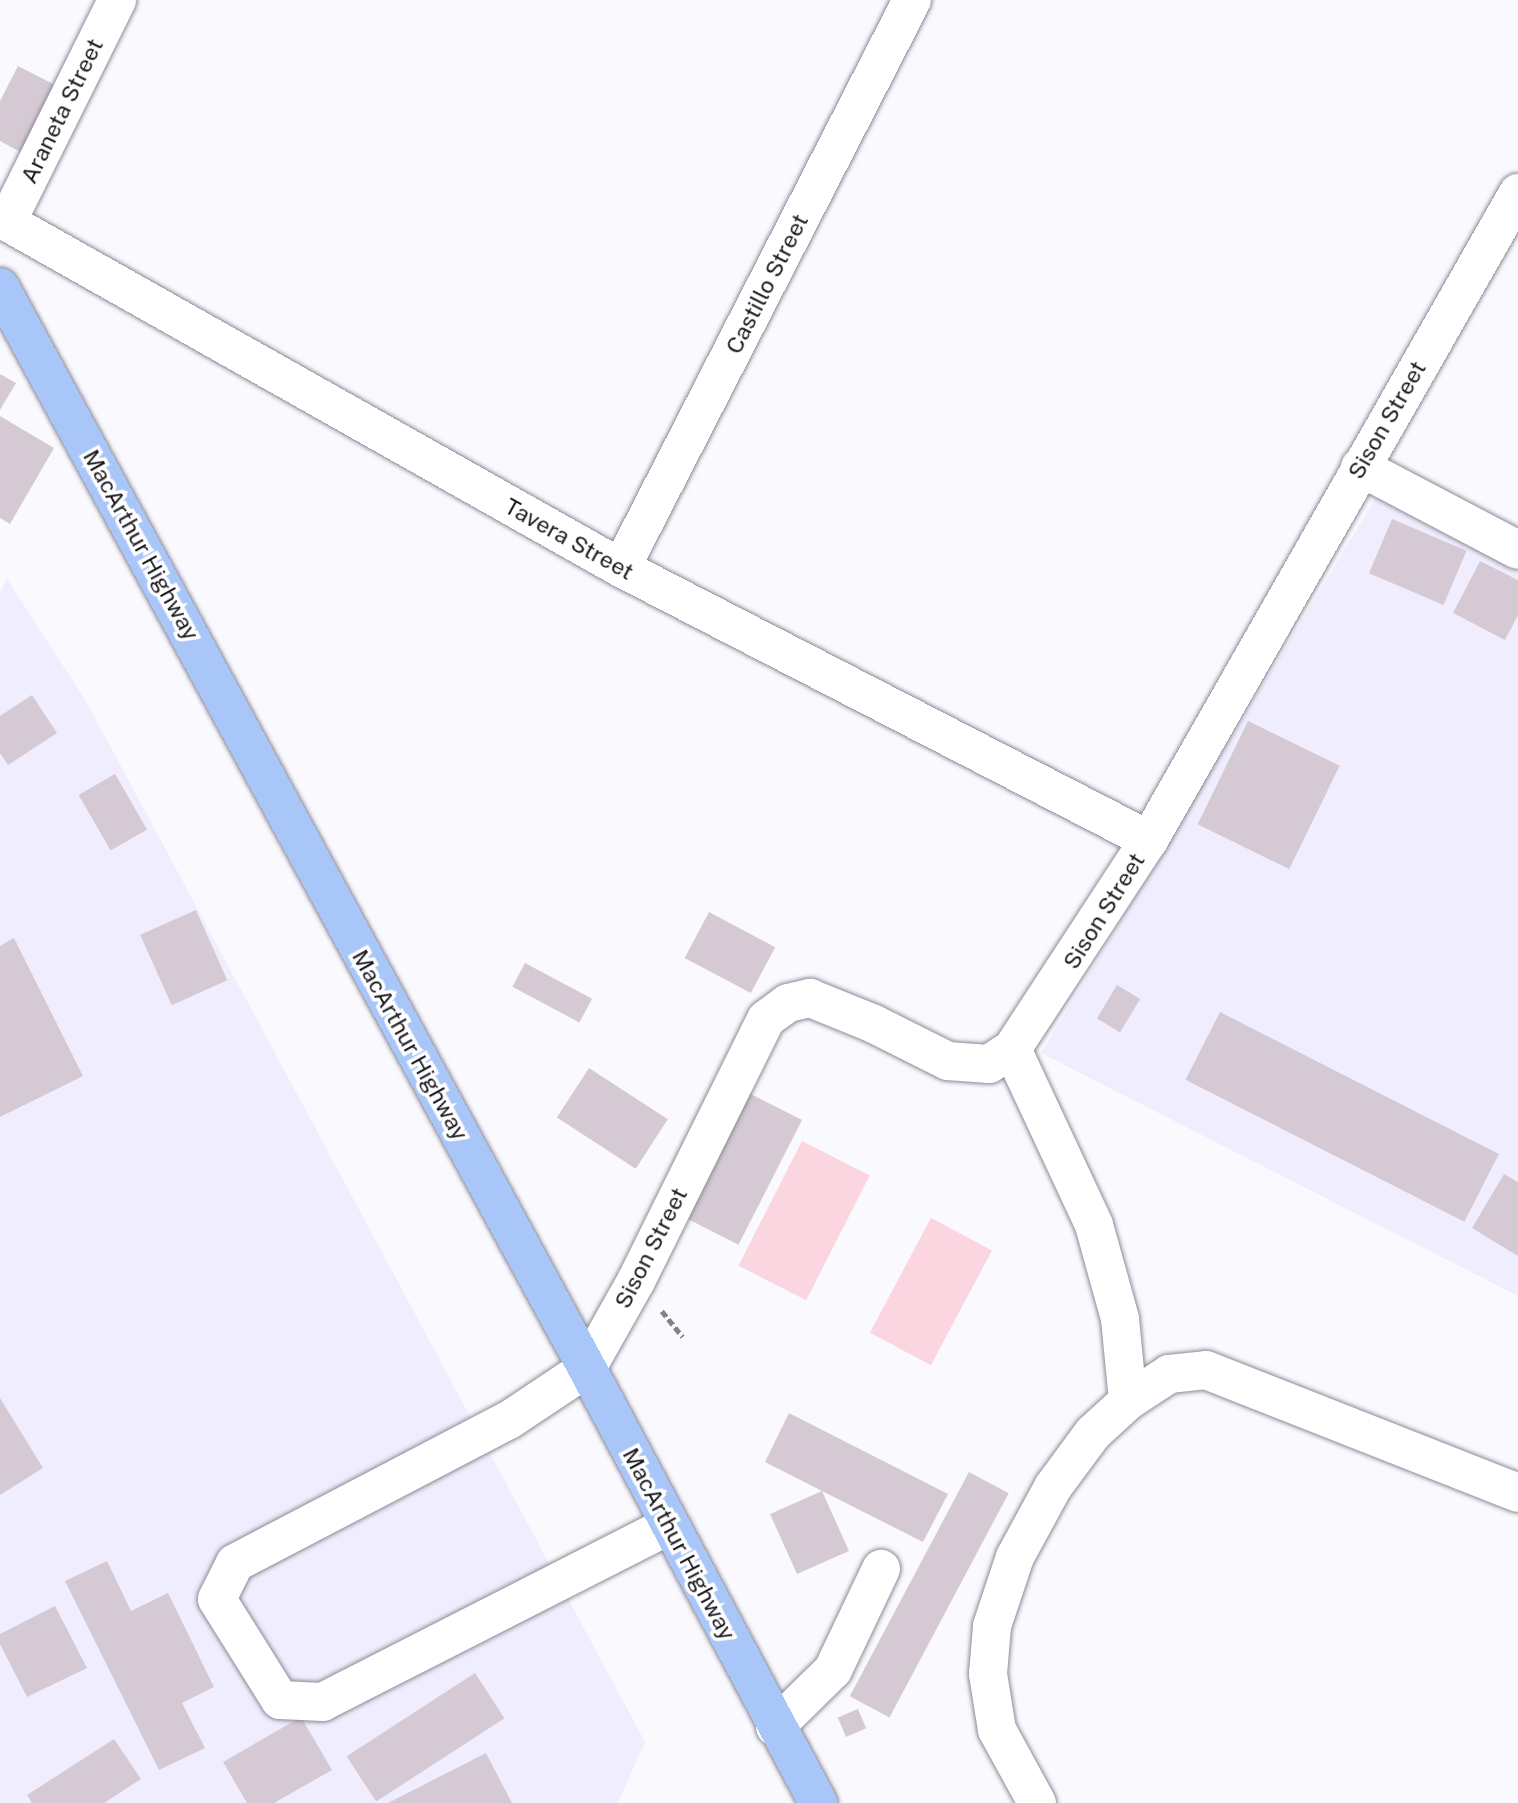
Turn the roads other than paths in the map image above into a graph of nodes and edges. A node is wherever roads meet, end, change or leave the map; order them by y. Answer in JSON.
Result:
{"nodes":[{"id":1,"x":117,"y":0,"type":"edge"},
{"id":2,"x":912,"y":0,"type":"edge"},
{"id":3,"x":1518,"y":193,"type":"edge"},
{"id":4,"x":3,"y":220,"type":"edge"},
{"id":5,"x":0,"y":287,"type":"edge"},
{"id":6,"x":1360,"y":467,"type":"junction"},
{"id":7,"x":1518,"y":550,"type":"edge"},
{"id":8,"x":621,"y":568,"type":"junction"},
{"id":9,"x":1149,"y":840,"type":"junction"},
{"id":10,"x":1013,"y":1049,"type":"junction"},
{"id":11,"x":587,"y":1368,"type":"junction"},
{"id":12,"x":1128,"y":1401,"type":"junction"},
{"id":13,"x":1518,"y":1493,"type":"edge"},
{"id":14,"x":668,"y":1526,"type":"junction"},
{"id":15,"x":881,"y":1569,"type":"dead end"},
{"id":16,"x":775,"y":1727,"type":"junction"},
{"id":17,"x":818,"y":1803,"type":"edge"},
{"id":18,"x":1037,"y":1803,"type":"edge"}],
"edges":[{"from":1,"to":4,"type":"street","name":"Araneta Street"},
{"from":2,"to":8,"type":"street","name":"Castillo Street"},
{"from":3,"to":6,"type":"street","name":"Sison Street"},
{"from":4,"to":8,"type":"street","name":"Tavera Street"},
{"from":5,"to":11,"type":"highway","name":"MacArthur Highway"},
{"from":6,"to":7,"type":"street"},
{"from":6,"to":9,"type":"street","name":"Sison Street"},
{"from":8,"to":9,"type":"street","name":"Tavera Street"},
{"from":9,"to":10,"type":"street","name":"Sison Street"},
{"from":10,"to":11,"type":"street","name":"Sison Street"},
{"from":10,"to":12,"type":"street"},
{"from":11,"to":14,"type":"highway","name":"MacArthur Highway"},
{"from":11,"to":14,"type":"street"},
{"from":12,"to":13,"type":"street"},
{"from":12,"to":18,"type":"street"},
{"from":14,"to":16,"type":"highway","name":"MacArthur Highway"},
{"from":15,"to":16,"type":"street"},
{"from":16,"to":17,"type":"highway","name":"MacArthur Highway"}]}
